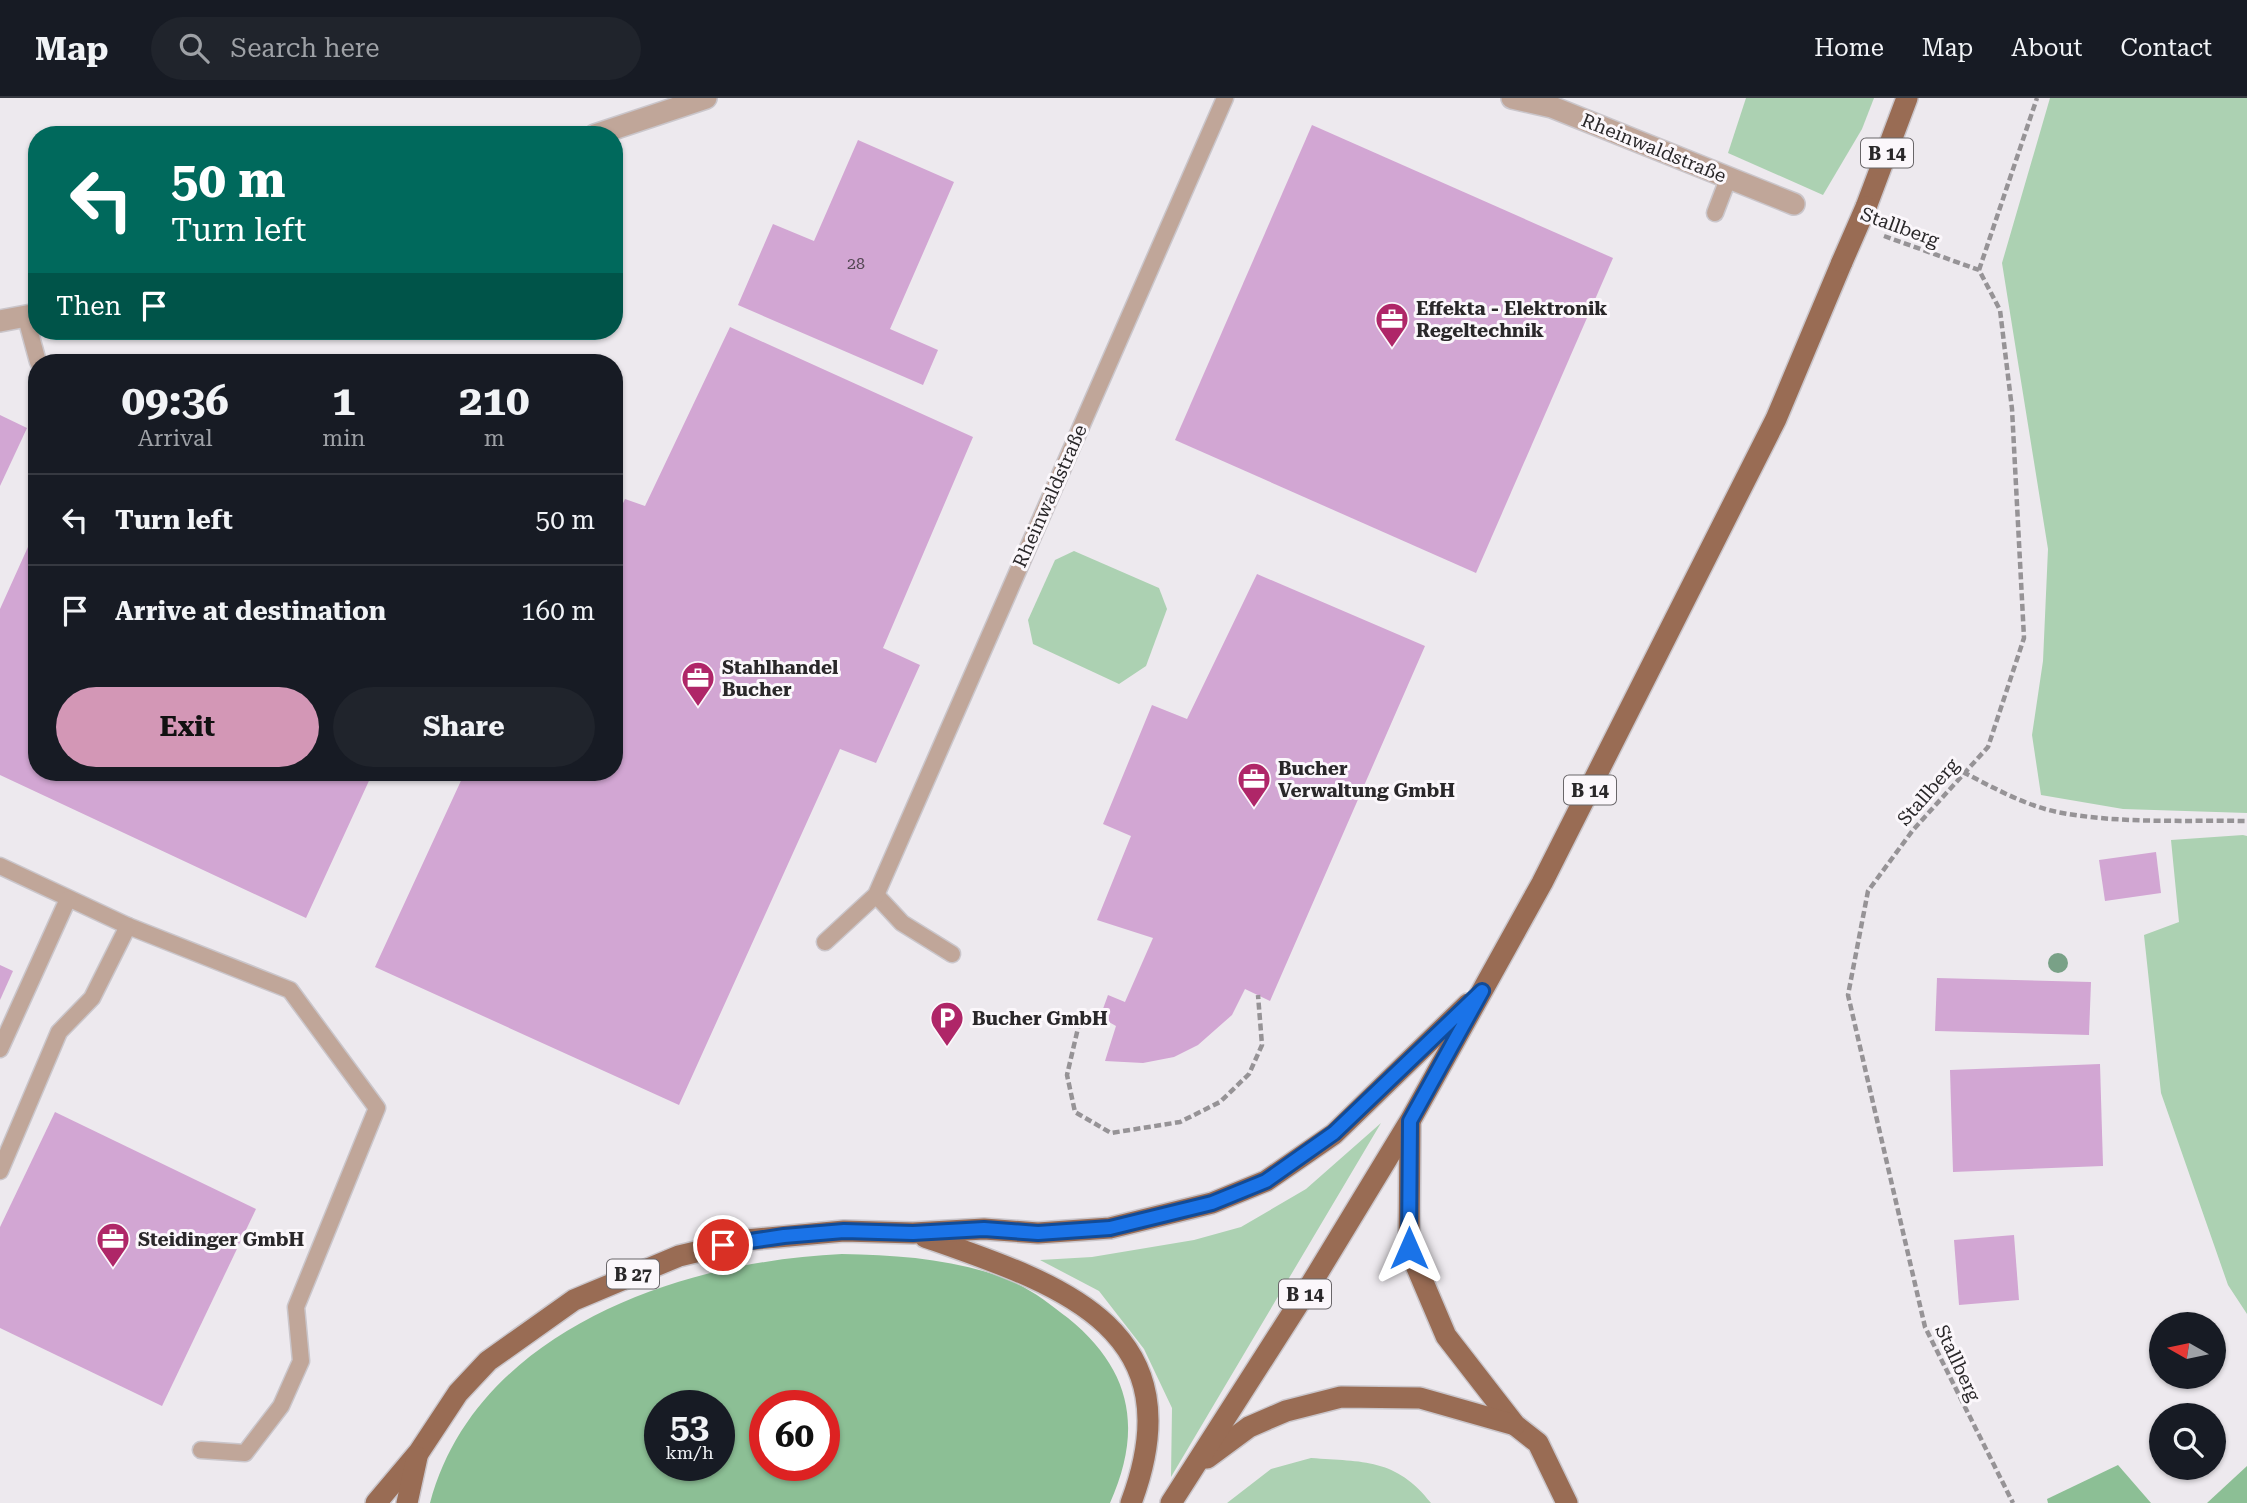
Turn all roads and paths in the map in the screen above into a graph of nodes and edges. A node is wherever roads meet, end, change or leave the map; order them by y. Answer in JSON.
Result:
{"nodes":[{"id":1,"x":706,"y":98,"type":"edge"},
{"id":2,"x":1225,"y":98,"type":"edge"},
{"id":3,"x":1512,"y":98,"type":"edge"},
{"id":4,"x":1907,"y":98,"type":"edge"},
{"id":5,"x":2037,"y":98,"type":"edge"},
{"id":6,"x":622,"y":126,"type":"edge"},
{"id":7,"x":1728,"y":179,"type":"junction"},
{"id":8,"x":1794,"y":204,"type":"dead end"},
{"id":9,"x":1715,"y":213,"type":"dead end"},
{"id":10,"x":1880,"y":235,"type":"dead end"},
{"id":11,"x":1979,"y":270,"type":"junction"},
{"id":12,"x":28,"y":316,"type":"edge"},
{"id":13,"x":0,"y":321,"type":"edge"},
{"id":14,"x":1963,"y":772,"type":"junction"},
{"id":15,"x":2247,"y":821,"type":"edge"},
{"id":16,"x":0,"y":866,"type":"edge"},
{"id":17,"x":876,"y":895,"type":"junction"},
{"id":18,"x":68,"y":899,"type":"junction"},
{"id":19,"x":128,"y":926,"type":"junction"},
{"id":20,"x":825,"y":942,"type":"dead end"},
{"id":21,"x":952,"y":954,"type":"dead end"},
{"id":22,"x":1482,"y":991,"type":"junction"},
{"id":23,"x":1258,"y":995,"type":"dead end"},
{"id":24,"x":1082,"y":1011,"type":"dead end"},
{"id":25,"x":0,"y":1049,"type":"edge"},
{"id":26,"x":1410,"y":1121,"type":"junction"},
{"id":27,"x":0,"y":1171,"type":"edge"},
{"id":28,"x":913,"y":1233,"type":"junction"},
{"id":29,"x":1515,"y":1425,"type":"junction"},
{"id":30,"x":201,"y":1450,"type":"dead end"},
{"id":31,"x":419,"y":1452,"type":"junction"},
{"id":32,"x":1197,"y":1465,"type":"junction"},
{"id":33,"x":376,"y":1503,"type":"edge"},
{"id":34,"x":407,"y":1503,"type":"edge"},
{"id":35,"x":1131,"y":1503,"type":"edge"},
{"id":36,"x":1171,"y":1503,"type":"edge"},
{"id":37,"x":1567,"y":1503,"type":"edge"},
{"id":38,"x":2013,"y":1503,"type":"edge"}],
"edges":[{"from":1,"to":6,"type":"street"},
{"from":2,"to":17,"type":"lane","name":"Rheinwaldstraße"},
{"from":3,"to":7,"type":"street","name":"Rheinwaldstraße"},
{"from":4,"to":22,"type":"main road","number":"B 14","bridge":true},
{"from":5,"to":11,"type":"path"},
{"from":7,"to":8,"type":"street","name":"Rheinwaldstraße"},
{"from":7,"to":9,"type":"lane"},
{"from":10,"to":11,"type":"path","name":"Stallberg"},
{"from":11,"to":14,"type":"path","name":"Stallberg"},
{"from":12,"to":13,"type":"street"},
{"from":14,"to":15,"type":"path"},
{"from":14,"to":38,"type":"path","name":"Stallberg"},
{"from":16,"to":18,"type":"lane"},
{"from":17,"to":20,"type":"lane"},
{"from":17,"to":21,"type":"lane"},
{"from":18,"to":19,"type":"lane"},
{"from":18,"to":25,"type":"lane"},
{"from":19,"to":27,"type":"lane"},
{"from":19,"to":30,"type":"lane"},
{"from":22,"to":26,"type":"main road","number":"B 14"},
{"from":22,"to":28,"type":"main road"},
{"from":23,"to":24,"type":"path"},
{"from":26,"to":29,"type":"main road","number":"B 14"},
{"from":26,"to":32,"type":"main road","number":"B 14"},
{"from":28,"to":31,"type":"main road","number":"B 27"},
{"from":28,"to":35,"type":"main road","number":"B 27"},
{"from":29,"to":32,"type":"main road","number":"B 14"},
{"from":29,"to":37,"type":"main road"},
{"from":31,"to":33,"type":"main road"},
{"from":31,"to":34,"type":"main road","number":"B 27"},
{"from":32,"to":36,"type":"main road","number":"B 14"}]}
